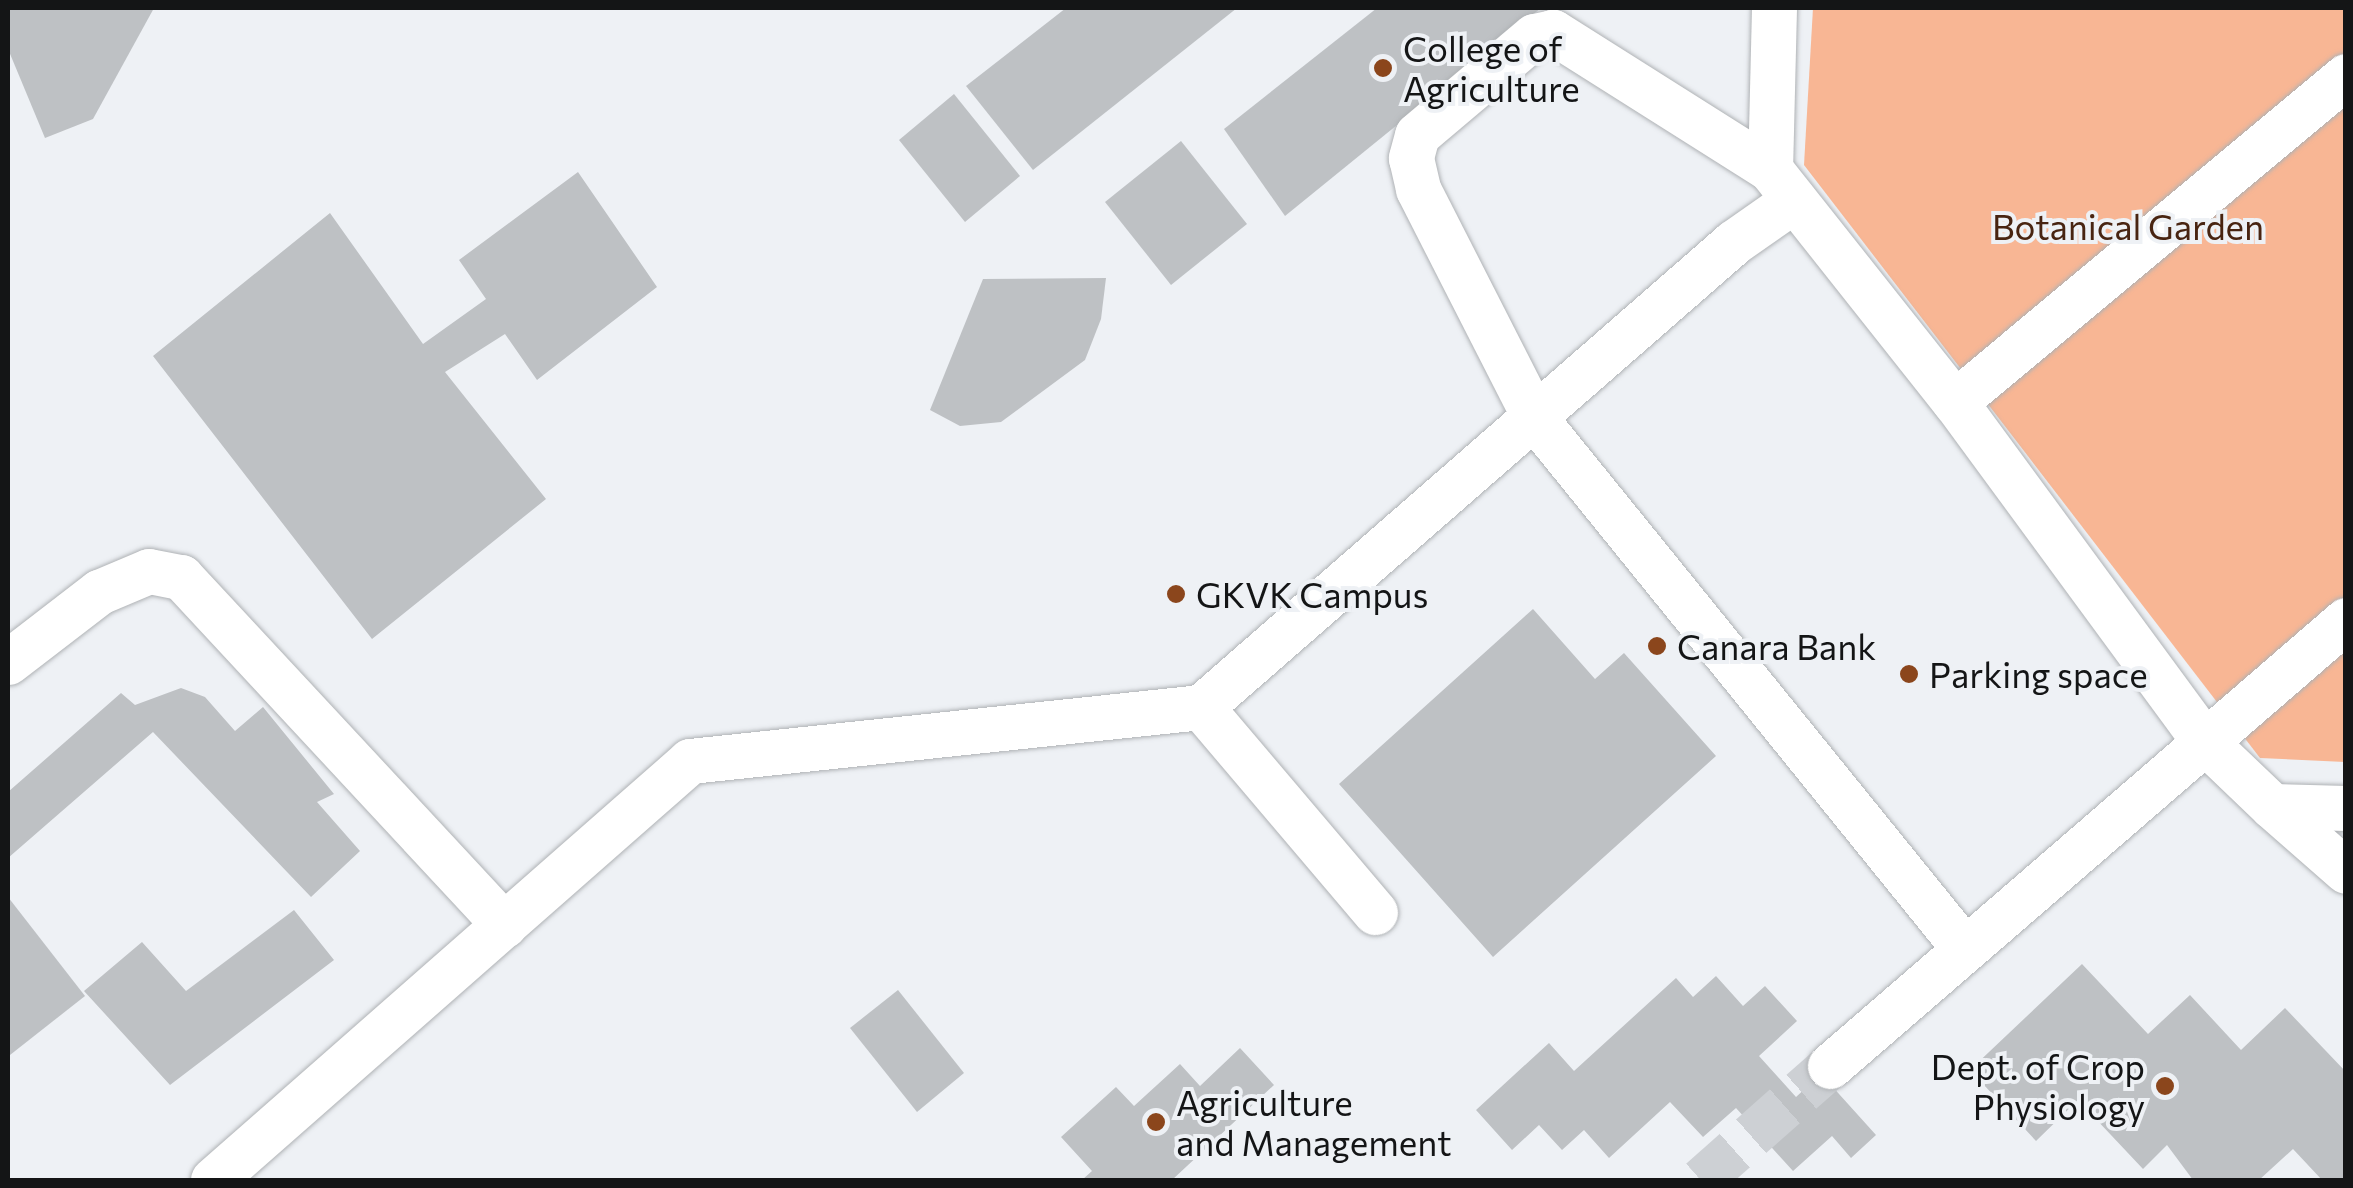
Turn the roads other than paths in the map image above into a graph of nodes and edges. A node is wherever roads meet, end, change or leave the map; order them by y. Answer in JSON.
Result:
{"nodes":[{"id":1,"x":1774,"y":8,"type":"edge"},
{"id":2,"x":2346,"y":76,"type":"edge"},
{"id":3,"x":1782,"y":185,"type":"junction"},
{"id":4,"x":1955,"y":402,"type":"junction"},
{"id":5,"x":1534,"y":416,"type":"junction"},
{"id":6,"x":2346,"y":620,"type":"edge"},
{"id":7,"x":8,"y":662,"type":"edge"},
{"id":8,"x":1201,"y":708,"type":"junction"},
{"id":9,"x":2203,"y":740,"type":"junction"},
{"id":10,"x":2272,"y":806,"type":"junction"},
{"id":11,"x":2346,"y":808,"type":"edge"},
{"id":12,"x":2346,"y":871,"type":"edge"},
{"id":13,"x":1375,"y":912,"type":"dead end"},
{"id":14,"x":504,"y":924,"type":"junction"},
{"id":15,"x":1963,"y":946,"type":"junction"},
{"id":16,"x":1830,"y":1066,"type":"tunnel mouth"},
{"id":17,"x":213,"y":1180,"type":"edge"}],
"edges":[{"from":1,"to":3,"type":"lane"},
{"from":2,"to":4,"type":"lane"},
{"from":3,"to":4,"type":"lane"},
{"from":3,"to":5,"type":"lane"},
{"from":3,"to":5,"type":"lane"},
{"from":4,"to":9,"type":"lane"},
{"from":5,"to":8,"type":"lane"},
{"from":5,"to":15,"type":"lane"},
{"from":6,"to":9,"type":"lane"},
{"from":7,"to":14,"type":"lane"},
{"from":8,"to":13,"type":"lane"},
{"from":8,"to":14,"type":"lane"},
{"from":9,"to":10,"type":"lane"},
{"from":9,"to":15,"type":"lane"},
{"from":10,"to":11,"type":"lane"},
{"from":10,"to":12,"type":"lane"},
{"from":14,"to":17,"type":"lane"},
{"from":15,"to":16,"type":"lane"}]}
